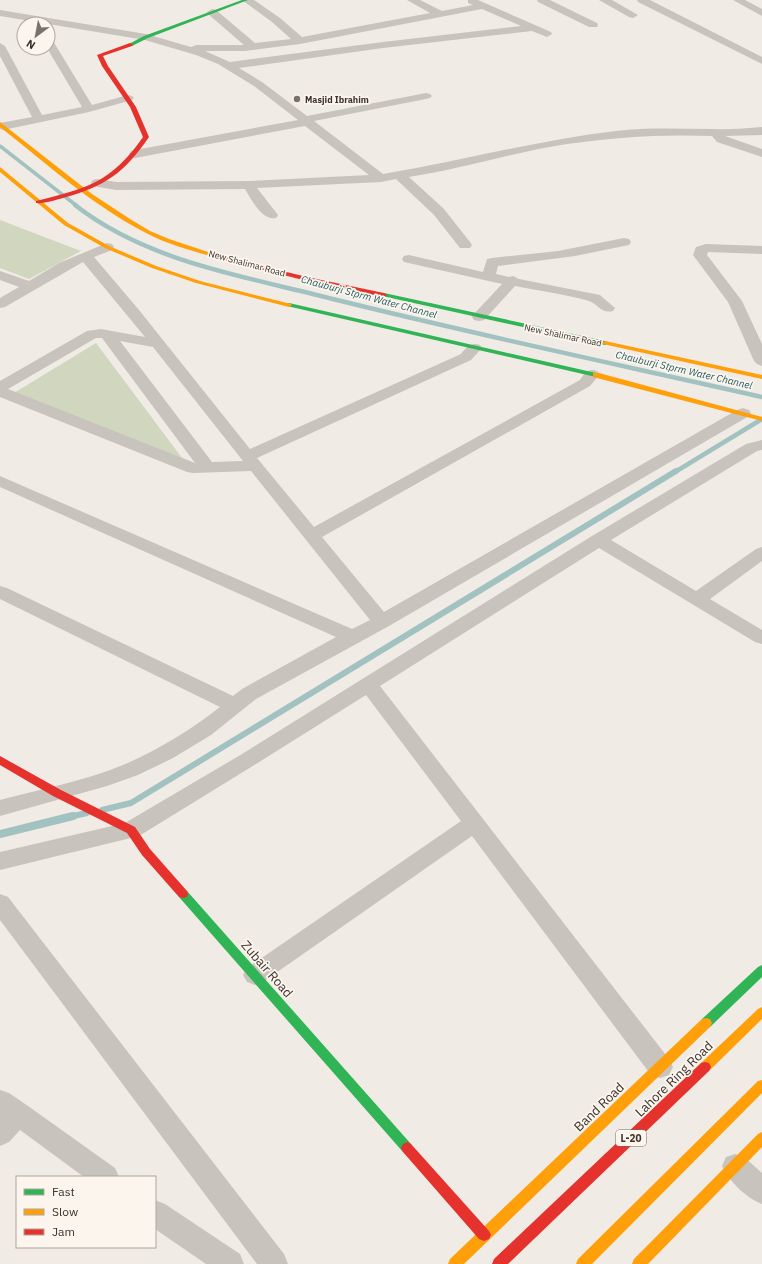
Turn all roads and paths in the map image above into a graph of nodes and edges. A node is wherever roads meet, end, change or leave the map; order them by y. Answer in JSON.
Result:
{"nodes":[{"id":1,"x":243,"y":0,"type":"edge"},
{"id":2,"x":412,"y":0,"type":"edge"},
{"id":3,"x":470,"y":0,"type":"edge"},
{"id":4,"x":542,"y":0,"type":"edge"},
{"id":5,"x":604,"y":0,"type":"edge"},
{"id":6,"x":642,"y":0,"type":"edge"},
{"id":7,"x":738,"y":0,"type":"edge"},
{"id":8,"x":483,"y":6,"type":"junction"},
{"id":9,"x":212,"y":12,"type":"junction"},
{"id":10,"x":0,"y":13,"type":"edge"},
{"id":11,"x":762,"y":13,"type":"edge"},
{"id":12,"x":440,"y":14,"type":"junction"},
{"id":13,"x":633,"y":15,"type":"dead end"},
{"id":14,"x":16,"y":17,"type":"edge"},
{"id":15,"x":56,"y":24,"type":"edge"},
{"id":16,"x":593,"y":25,"type":"dead end"},
{"id":17,"x":534,"y":28,"type":"junction"},
{"id":18,"x":547,"y":34,"type":"dead end"},
{"id":19,"x":146,"y":37,"type":"junction"},
{"id":20,"x":300,"y":41,"type":"junction"},
{"id":21,"x":254,"y":47,"type":"junction"},
{"id":22,"x":191,"y":50,"type":"junction"},
{"id":23,"x":1,"y":51,"type":"edge"},
{"id":24,"x":56,"y":54,"type":"edge"},
{"id":25,"x":762,"y":61,"type":"edge"},
{"id":26,"x":227,"y":66,"type":"junction"},
{"id":27,"x":426,"y":96,"type":"dead end"},
{"id":28,"x":128,"y":98,"type":"junction"},
{"id":29,"x":89,"y":109,"type":"junction"},
{"id":30,"x":39,"y":119,"type":"junction"},
{"id":31,"x":306,"y":121,"type":"junction"},
{"id":32,"x":2,"y":126,"type":"edge"},
{"id":33,"x":762,"y":131,"type":"edge"},
{"id":34,"x":714,"y":133,"type":"junction"},
{"id":35,"x":762,"y":153,"type":"edge"},
{"id":36,"x":136,"y":154,"type":"junction"},
{"id":37,"x":1,"y":171,"type":"edge"},
{"id":38,"x":399,"y":175,"type":"junction"},
{"id":39,"x":381,"y":178,"type":"junction"},
{"id":40,"x":97,"y":183,"type":"junction"},
{"id":41,"x":249,"y":184,"type":"junction"},
{"id":42,"x":80,"y":190,"type":"junction"},
{"id":43,"x":38,"y":202,"type":"junction"},
{"id":44,"x":271,"y":215,"type":"dead end"},
{"id":45,"x":624,"y":242,"type":"dead end"},
{"id":46,"x":464,"y":245,"type":"dead end"},
{"id":47,"x":107,"y":247,"type":"junction"},
{"id":48,"x":762,"y":250,"type":"edge"},
{"id":49,"x":85,"y":256,"type":"junction"},
{"id":50,"x":409,"y":259,"type":"dead end"},
{"id":51,"x":0,"y":275,"type":"edge"},
{"id":52,"x":488,"y":277,"type":"junction"},
{"id":53,"x":513,"y":280,"type":"junction"},
{"id":54,"x":30,"y":286,"type":"junction"},
{"id":55,"x":0,"y":304,"type":"edge"},
{"id":56,"x":608,"y":308,"type":"dead end"},
{"id":57,"x":479,"y":317,"type":"junction"},
{"id":58,"x":107,"y":334,"type":"junction"},
{"id":59,"x":159,"y":344,"type":"junction"},
{"id":60,"x":475,"y":348,"type":"junction"},
{"id":61,"x":762,"y":361,"type":"edge"},
{"id":62,"x":592,"y":374,"type":"junction"},
{"id":63,"x":762,"y":377,"type":"edge"},
{"id":64,"x":0,"y":387,"type":"edge"},
{"id":65,"x":0,"y":391,"type":"edge"},
{"id":66,"x":747,"y":414,"type":"junction"},
{"id":67,"x":762,"y":419,"type":"edge"},
{"id":68,"x":762,"y":445,"type":"edge"},
{"id":69,"x":251,"y":461,"type":"junction"},
{"id":70,"x":207,"y":467,"type":"junction"},
{"id":71,"x":0,"y":481,"type":"edge"},
{"id":72,"x":312,"y":535,"type":"junction"},
{"id":73,"x":598,"y":540,"type":"junction"},
{"id":74,"x":762,"y":553,"type":"edge"},
{"id":75,"x":0,"y":592,"type":"edge"},
{"id":76,"x":697,"y":599,"type":"junction"},
{"id":77,"x":382,"y":622,"type":"junction"},
{"id":78,"x":352,"y":637,"type":"junction"},
{"id":79,"x":762,"y":638,"type":"edge"},
{"id":80,"x":369,"y":685,"type":"junction"},
{"id":81,"x":234,"y":705,"type":"junction"},
{"id":82,"x":0,"y":760,"type":"edge"},
{"id":83,"x":61,"y":795,"type":"junction"},
{"id":84,"x":0,"y":808,"type":"edge"},
{"id":85,"x":474,"y":823,"type":"junction"},
{"id":86,"x":130,"y":830,"type":"junction"},
{"id":87,"x":0,"y":861,"type":"edge"},
{"id":88,"x":0,"y":902,"type":"edge"},
{"id":89,"x":762,"y":970,"type":"edge"},
{"id":90,"x":255,"y":975,"type":"junction"},
{"id":91,"x":762,"y":1012,"type":"edge"},
{"id":92,"x":660,"y":1067,"type":"junction"},
{"id":93,"x":762,"y":1085,"type":"edge"},
{"id":94,"x":9,"y":1108,"type":"edge"},
{"id":95,"x":0,"y":1134,"type":"edge"},
{"id":96,"x":762,"y":1138,"type":"edge"},
{"id":97,"x":735,"y":1166,"type":"junction"},
{"id":98,"x":105,"y":1176,"type":"edge"},
{"id":99,"x":762,"y":1191,"type":"edge"},
{"id":100,"x":156,"y":1214,"type":"edge"},
{"id":101,"x":484,"y":1235,"type":"junction"},
{"id":102,"x":230,"y":1264,"type":"edge"},
{"id":103,"x":274,"y":1264,"type":"edge"},
{"id":104,"x":456,"y":1264,"type":"edge"},
{"id":105,"x":499,"y":1264,"type":"edge"},
{"id":106,"x":583,"y":1264,"type":"edge"},
{"id":107,"x":639,"y":1264,"type":"edge"}],
"edges":[{"from":1,"to":9,"type":"main road"},
{"from":1,"to":20,"type":"street"},
{"from":2,"to":12,"type":"street"},
{"from":3,"to":8,"type":"street"},
{"from":4,"to":16,"type":"street"},
{"from":5,"to":13,"type":"street"},
{"from":6,"to":25,"type":"street"},
{"from":7,"to":11,"type":"street"},
{"from":8,"to":12,"type":"street"},
{"from":8,"to":17,"type":"street"},
{"from":9,"to":19,"type":"main road"},
{"from":9,"to":21,"type":"street"},
{"from":10,"to":14,"type":"street"},
{"from":12,"to":20,"type":"street"},
{"from":15,"to":19,"type":"street"},
{"from":17,"to":18,"type":"street"},
{"from":17,"to":26,"type":"street"},
{"from":19,"to":22,"type":"street"},
{"from":19,"to":28,"type":"main road"},
{"from":20,"to":21,"type":"street"},
{"from":21,"to":22,"type":"street"},
{"from":22,"to":26,"type":"street"},
{"from":23,"to":30,"type":"street"},
{"from":24,"to":29,"type":"street"},
{"from":26,"to":31,"type":"street"},
{"from":27,"to":31,"type":"street"},
{"from":28,"to":29,"type":"street"},
{"from":28,"to":36,"type":"main road"},
{"from":29,"to":30,"type":"street"},
{"from":30,"to":32,"type":"street"},
{"from":31,"to":36,"type":"street"},
{"from":31,"to":39,"type":"street"},
{"from":32,"to":42,"type":"main road","name":"New Shalimar Road"},
{"from":33,"to":34,"type":"street"},
{"from":34,"to":35,"type":"street"},
{"from":34,"to":38,"type":"street"},
{"from":36,"to":40,"type":"main road"},
{"from":37,"to":43,"type":"main road"},
{"from":38,"to":39,"type":"street"},
{"from":38,"to":46,"type":"street"},
{"from":39,"to":41,"type":"street"},
{"from":40,"to":41,"type":"street"},
{"from":40,"to":42,"type":"main road"},
{"from":41,"to":44,"type":"street"},
{"from":42,"to":43,"type":"main road"},
{"from":42,"to":57,"type":"main road","name":"New Shalimar Road"},
{"from":43,"to":47,"type":"main road"},
{"from":45,"to":52,"type":"street"},
{"from":47,"to":49,"type":"street"},
{"from":47,"to":60,"type":"main road"},
{"from":48,"to":61,"type":"street"},
{"from":49,"to":54,"type":"street"},
{"from":49,"to":59,"type":"street"},
{"from":50,"to":52,"type":"street"},
{"from":51,"to":54,"type":"street"},
{"from":52,"to":53,"type":"street"},
{"from":53,"to":56,"type":"street"},
{"from":53,"to":57,"type":"street"},
{"from":54,"to":55,"type":"street"},
{"from":57,"to":63,"type":"main road","name":"New Shalimar Road"},
{"from":58,"to":59,"type":"street"},
{"from":58,"to":64,"type":"street"},
{"from":58,"to":70,"type":"street"},
{"from":59,"to":69,"type":"street"},
{"from":60,"to":62,"type":"main road"},
{"from":60,"to":69,"type":"street"},
{"from":62,"to":66,"type":"main road"},
{"from":62,"to":72,"type":"street"},
{"from":65,"to":70,"type":"street"},
{"from":66,"to":67,"type":"main road"},
{"from":66,"to":77,"type":"street"},
{"from":68,"to":73,"type":"street"},
{"from":69,"to":70,"type":"street"},
{"from":69,"to":72,"type":"street"},
{"from":71,"to":78,"type":"street"},
{"from":72,"to":77,"type":"street"},
{"from":73,"to":76,"type":"street"},
{"from":73,"to":80,"type":"street"},
{"from":74,"to":76,"type":"street"},
{"from":75,"to":81,"type":"street"},
{"from":76,"to":79,"type":"street"},
{"from":77,"to":78,"type":"street"},
{"from":78,"to":81,"type":"street"},
{"from":80,"to":85,"type":"street"},
{"from":80,"to":86,"type":"street"},
{"from":81,"to":83,"type":"street"},
{"from":82,"to":83,"type":"main road","name":"Zubair Road"},
{"from":83,"to":84,"type":"street"},
{"from":83,"to":86,"type":"main road","name":"Zubair Road"},
{"from":85,"to":90,"type":"street"},
{"from":85,"to":92,"type":"street"},
{"from":86,"to":87,"type":"street"},
{"from":86,"to":90,"type":"main road","name":"Zubair Road"},
{"from":88,"to":103,"type":"street"},
{"from":89,"to":92,"type":"main road","name":"Band Road"},
{"from":90,"to":101,"type":"main road","name":"Zubair Road"},
{"from":91,"to":105,"type":"main road","name":"Lahore Ring Road","number":"L-20"},
{"from":92,"to":101,"type":"main road","name":"Band Road"},
{"from":93,"to":106,"type":"main road"},
{"from":94,"to":95,"type":"street"},
{"from":94,"to":98,"type":"street"},
{"from":96,"to":97,"type":"main road"},
{"from":97,"to":99,"type":"street"},
{"from":97,"to":107,"type":"main road"},
{"from":100,"to":102,"type":"street"},
{"from":101,"to":104,"type":"main road","name":"Band Road"}]}
